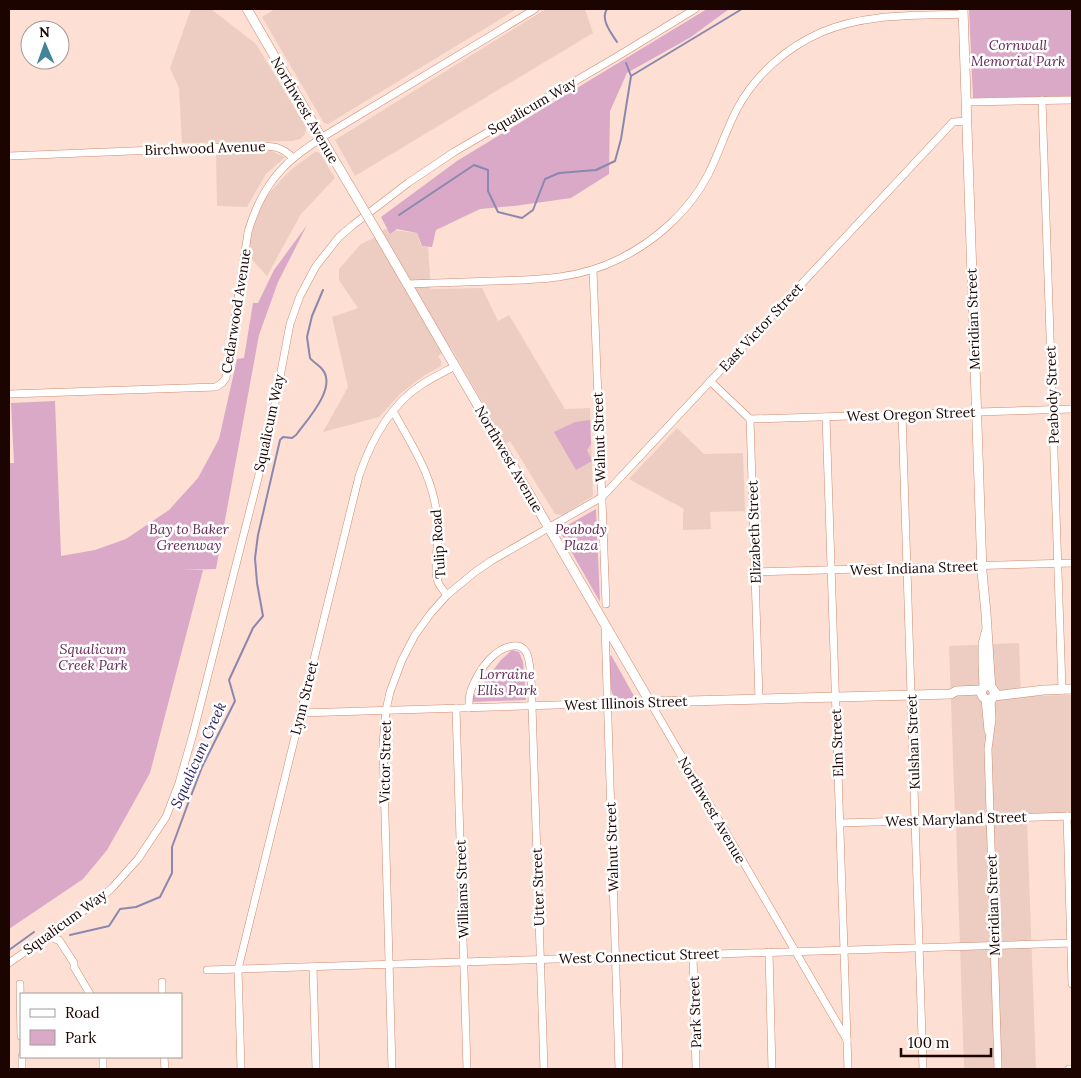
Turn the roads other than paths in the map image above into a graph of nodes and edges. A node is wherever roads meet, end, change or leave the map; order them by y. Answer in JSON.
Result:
{"nodes":[{"id":1,"x":247,"y":9,"type":"edge"},
{"id":2,"x":535,"y":9,"type":"edge"},
{"id":3,"x":695,"y":9,"type":"edge"},
{"id":4,"x":963,"y":12,"type":"edge"},
{"id":5,"x":1042,"y":100,"type":"junction"},
{"id":6,"x":1072,"y":100,"type":"edge"},
{"id":7,"x":966,"y":102,"type":"junction"},
{"id":8,"x":967,"y":120,"type":"junction"},
{"id":9,"x":321,"y":138,"type":"junction"},
{"id":10,"x":9,"y":156,"type":"edge"},
{"id":11,"x":293,"y":158,"type":"junction"},
{"id":12,"x":593,"y":270,"type":"junction"},
{"id":13,"x":408,"y":284,"type":"junction"},
{"id":14,"x":455,"y":366,"type":"junction"},
{"id":15,"x":710,"y":381,"type":"junction"},
{"id":16,"x":9,"y":394,"type":"edge"},
{"id":17,"x":1072,"y":409,"type":"edge"},
{"id":18,"x":1052,"y":410,"type":"junction"},
{"id":19,"x":393,"y":411,"type":"junction"},
{"id":20,"x":977,"y":412,"type":"junction"},
{"id":21,"x":902,"y":414,"type":"junction"},
{"id":22,"x":826,"y":416,"type":"junction"},
{"id":23,"x":750,"y":419,"type":"junction"},
{"id":24,"x":602,"y":497,"type":"junction"},
{"id":25,"x":549,"y":528,"type":"junction"},
{"id":26,"x":1058,"y":563,"type":"junction"},
{"id":27,"x":1072,"y":563,"type":"edge"},
{"id":28,"x":982,"y":566,"type":"junction"},
{"id":29,"x":907,"y":568,"type":"junction"},
{"id":30,"x":831,"y":570,"type":"junction"},
{"id":31,"x":755,"y":572,"type":"junction"},
{"id":32,"x":448,"y":595,"type":"junction"},
{"id":33,"x":606,"y":604,"type":"dead end"},
{"id":34,"x":605,"y":625,"type":"junction"},
{"id":35,"x":1062,"y":689,"type":"junction"},
{"id":36,"x":1072,"y":689,"type":"edge"},
{"id":37,"x":988,"y":693,"type":"junction"},
{"id":38,"x":911,"y":695,"type":"junction"},
{"id":39,"x":835,"y":697,"type":"junction"},
{"id":40,"x":759,"y":699,"type":"junction"},
{"id":41,"x":650,"y":702,"type":"junction"},
{"id":42,"x":608,"y":704,"type":"junction"},
{"id":43,"x":532,"y":706,"type":"junction"},
{"id":44,"x":456,"y":708,"type":"junction"},
{"id":45,"x":469,"y":708,"type":"junction"},
{"id":46,"x":386,"y":710,"type":"junction"},
{"id":47,"x":300,"y":712,"type":"junction"},
{"id":48,"x":1070,"y":816,"type":"edge"},
{"id":49,"x":990,"y":818,"type":"junction"},
{"id":50,"x":915,"y":821,"type":"junction"},
{"id":51,"x":840,"y":823,"type":"junction"},
{"id":52,"x":53,"y":936,"type":"junction"},
{"id":53,"x":1072,"y":942,"type":"edge"},
{"id":54,"x":994,"y":945,"type":"junction"},
{"id":55,"x":919,"y":948,"type":"junction"},
{"id":56,"x":844,"y":950,"type":"junction"},
{"id":57,"x":794,"y":951,"type":"junction"},
{"id":58,"x":769,"y":952,"type":"junction"},
{"id":59,"x":693,"y":954,"type":"junction"},
{"id":60,"x":616,"y":957,"type":"junction"},
{"id":61,"x":540,"y":959,"type":"junction"},
{"id":62,"x":464,"y":962,"type":"junction"},
{"id":63,"x":9,"y":963,"type":"edge"},
{"id":64,"x":389,"y":964,"type":"junction"},
{"id":65,"x":313,"y":966,"type":"junction"},
{"id":66,"x":238,"y":969,"type":"junction"},
{"id":67,"x":207,"y":970,"type":"dead end"},
{"id":68,"x":162,"y":982,"type":"dead end"},
{"id":69,"x":20,"y":984,"type":"dead end"},
{"id":70,"x":1072,"y":984,"type":"edge"},
{"id":71,"x":20,"y":993,"type":"edge"},
{"id":72,"x":89,"y":993,"type":"edge"},
{"id":73,"x":162,"y":993,"type":"edge"},
{"id":74,"x":847,"y":1040,"type":"junction"},
{"id":75,"x":240,"y":1069,"type":"edge"},
{"id":76,"x":316,"y":1069,"type":"edge"},
{"id":77,"x":392,"y":1069,"type":"edge"},
{"id":78,"x":468,"y":1069,"type":"edge"},
{"id":79,"x":544,"y":1069,"type":"edge"},
{"id":80,"x":619,"y":1069,"type":"edge"},
{"id":81,"x":696,"y":1069,"type":"edge"},
{"id":82,"x":772,"y":1069,"type":"edge"},
{"id":83,"x":848,"y":1069,"type":"edge"},
{"id":84,"x":923,"y":1069,"type":"edge"},
{"id":85,"x":998,"y":1069,"type":"edge"}],
"edges":[{"from":1,"to":9,"type":"main road","name":"Northwest Avenue"},
{"from":2,"to":9,"type":"street"},
{"from":3,"to":52,"type":"street","name":"Squalicum Way"},
{"from":4,"to":7,"type":"main road","name":"Meridian Street"},
{"from":4,"to":12,"type":"street"},
{"from":5,"to":6,"type":"street"},
{"from":5,"to":7,"type":"street"},
{"from":5,"to":18,"type":"street","name":"Peabody Street"},
{"from":7,"to":8,"type":"main road","name":"Meridian Street"},
{"from":8,"to":15,"type":"street","name":"East Victor Street"},
{"from":8,"to":20,"type":"main road","name":"Meridian Street"},
{"from":9,"to":11,"type":"street"},
{"from":9,"to":13,"type":"main road","name":"Northwest Avenue","bridge":true},
{"from":10,"to":11,"type":"street","name":"Birchwood Avenue"},
{"from":11,"to":16,"type":"street","name":"Cedarwood Avenue"},
{"from":12,"to":13,"type":"street"},
{"from":12,"to":24,"type":"street","name":"Walnut Street"},
{"from":13,"to":14,"type":"main road","name":"Northwest Avenue"},
{"from":14,"to":19,"type":"street","name":"Lynn Street"},
{"from":14,"to":25,"type":"main road","name":"Northwest Avenue"},
{"from":15,"to":23,"type":"street"},
{"from":15,"to":24,"type":"street","name":"East Victor Street"},
{"from":17,"to":18,"type":"street","name":"West Oregon Street"},
{"from":18,"to":20,"type":"street","name":"West Oregon Street"},
{"from":18,"to":26,"type":"street","name":"Peabody Street"},
{"from":19,"to":32,"type":"street","name":"Tulip Road"},
{"from":19,"to":47,"type":"street","name":"Lynn Street"},
{"from":20,"to":21,"type":"street","name":"West Oregon Street"},
{"from":20,"to":28,"type":"main road","name":"Meridian Street"},
{"from":21,"to":22,"type":"street","name":"West Oregon Street"},
{"from":21,"to":29,"type":"street","name":"Kulshan Street"},
{"from":22,"to":23,"type":"street","name":"West Oregon Street"},
{"from":22,"to":30,"type":"street","name":"Elm Street"},
{"from":23,"to":31,"type":"street","name":"Elizabeth Street"},
{"from":24,"to":25,"type":"street","name":"East Victor Street"},
{"from":24,"to":33,"type":"street","name":"Walnut Street"},
{"from":25,"to":32,"type":"street","name":"Victor Street"},
{"from":25,"to":34,"type":"main road","name":"Northwest Avenue"},
{"from":26,"to":27,"type":"street","name":"West Indiana Street"},
{"from":26,"to":28,"type":"street","name":"West Indiana Street"},
{"from":26,"to":35,"type":"street","name":"Peabody Street"},
{"from":28,"to":29,"type":"street","name":"West Indiana Street"},
{"from":28,"to":37,"type":"main road","name":"Meridian Street"},
{"from":29,"to":30,"type":"street","name":"West Indiana Street"},
{"from":29,"to":38,"type":"street","name":"Kulshan Street"},
{"from":30,"to":31,"type":"street","name":"West Indiana Street"},
{"from":30,"to":39,"type":"street","name":"Elm Street"},
{"from":31,"to":40,"type":"street","name":"Elizabeth Street"},
{"from":32,"to":46,"type":"street","name":"Victor Street"},
{"from":34,"to":41,"type":"main road","name":"Northwest Avenue"},
{"from":34,"to":42,"type":"street","name":"Walnut Street"},
{"from":35,"to":36,"type":"main road","name":"West Illinois Street"},
{"from":35,"to":37,"type":"main road","name":"West Illinois Street"},
{"from":37,"to":38,"type":"main road","name":"West Illinois Street"},
{"from":37,"to":49,"type":"street","name":"Meridian Street"},
{"from":38,"to":39,"type":"main road","name":"West Illinois Street"},
{"from":38,"to":50,"type":"street","name":"Kulshan Street"},
{"from":39,"to":40,"type":"main road","name":"West Illinois Street"},
{"from":39,"to":51,"type":"street","name":"Elm Street"},
{"from":40,"to":41,"type":"main road","name":"West Illinois Street"},
{"from":41,"to":42,"type":"street","name":"West Illinois Street"},
{"from":41,"to":57,"type":"street","name":"Northwest Avenue"},
{"from":42,"to":43,"type":"street","name":"West Illinois Street"},
{"from":42,"to":60,"type":"street","name":"Walnut Street"},
{"from":43,"to":45,"type":"street","name":"West Illinois Street"},
{"from":43,"to":45,"type":"street","name":"Utter Street"},
{"from":43,"to":61,"type":"street","name":"Utter Street"},
{"from":44,"to":45,"type":"street","name":"West Illinois Street"},
{"from":44,"to":46,"type":"street","name":"West Illinois Street"},
{"from":44,"to":62,"type":"street","name":"Williams Street"},
{"from":46,"to":47,"type":"street","name":"West Illinois Street"},
{"from":46,"to":64,"type":"street","name":"Victor Street"},
{"from":47,"to":66,"type":"street","name":"Lynn Street"},
{"from":48,"to":49,"type":"street","name":"West Maryland Street"},
{"from":48,"to":53,"type":"street"},
{"from":49,"to":50,"type":"street","name":"West Maryland Street"},
{"from":49,"to":54,"type":"street","name":"Meridian Street"},
{"from":50,"to":51,"type":"street","name":"West Maryland Street"},
{"from":50,"to":55,"type":"street","name":"Kulshan Street"},
{"from":51,"to":56,"type":"street","name":"Elm Street"},
{"from":52,"to":63,"type":"street","name":"Squalicum Way"},
{"from":52,"to":72,"type":"street"},
{"from":53,"to":54,"type":"street","name":"West Connecticut Street"},
{"from":53,"to":70,"type":"street"},
{"from":54,"to":55,"type":"street","name":"West Connecticut Street"},
{"from":54,"to":85,"type":"street","name":"Meridian Street"},
{"from":55,"to":56,"type":"street","name":"West Connecticut Street"},
{"from":55,"to":84,"type":"street","name":"Kulshan Street"},
{"from":56,"to":57,"type":"street","name":"West Connecticut Street"},
{"from":56,"to":74,"type":"street","name":"Elm Street"},
{"from":57,"to":58,"type":"street","name":"West Connecticut Street"},
{"from":57,"to":74,"type":"street","name":"Northwest Avenue"},
{"from":58,"to":59,"type":"street","name":"West Connecticut Street"},
{"from":58,"to":82,"type":"street"},
{"from":59,"to":60,"type":"street","name":"West Connecticut Street"},
{"from":59,"to":81,"type":"street","name":"Park Street"},
{"from":60,"to":61,"type":"street","name":"West Connecticut Street"},
{"from":60,"to":80,"type":"street","name":"Walnut Street"},
{"from":61,"to":62,"type":"street","name":"West Connecticut Street"},
{"from":61,"to":79,"type":"street","name":"Utter Street"},
{"from":62,"to":64,"type":"street","name":"West Connecticut Street"},
{"from":62,"to":78,"type":"street","name":"Williams Street"},
{"from":64,"to":65,"type":"street","name":"West Connecticut Street"},
{"from":64,"to":77,"type":"street","name":"Victor Street"},
{"from":65,"to":66,"type":"street","name":"West Connecticut Street"},
{"from":65,"to":76,"type":"street"},
{"from":66,"to":67,"type":"street","name":"West Connecticut Street"},
{"from":66,"to":75,"type":"street","name":"Lynn Street"},
{"from":68,"to":73,"type":"street"},
{"from":69,"to":71,"type":"street"},
{"from":74,"to":83,"type":"street","name":"Elm Street"}]}
